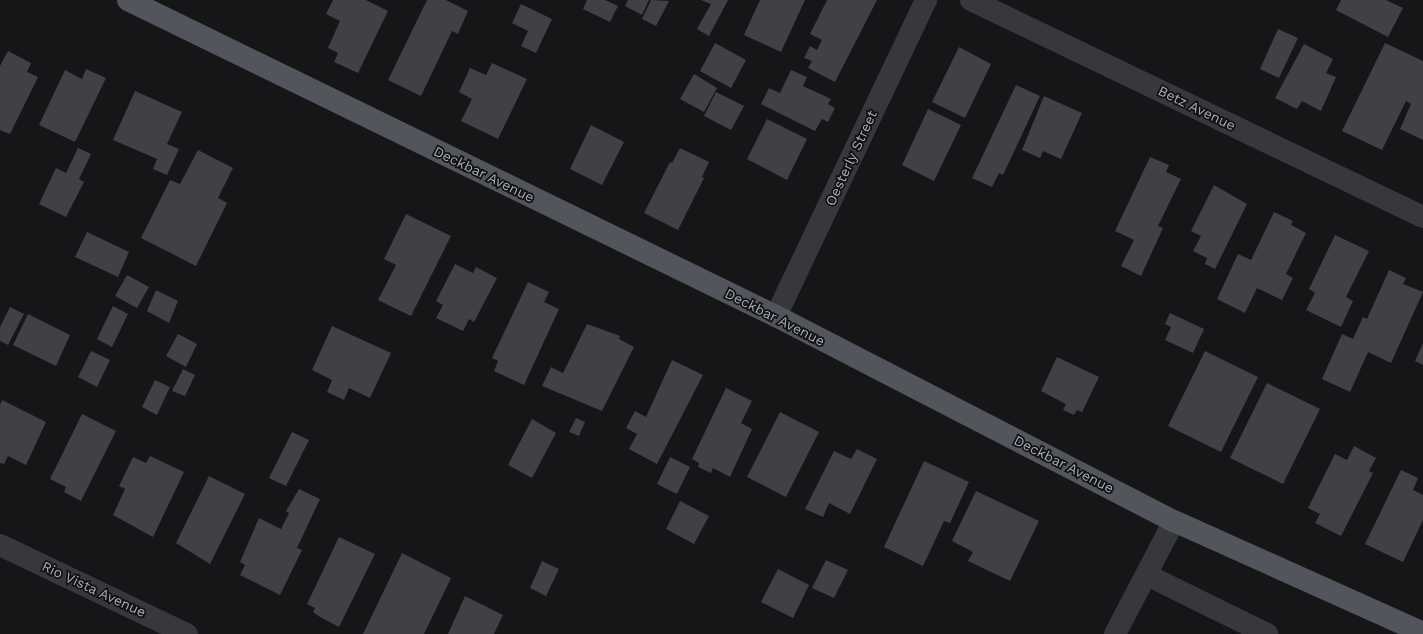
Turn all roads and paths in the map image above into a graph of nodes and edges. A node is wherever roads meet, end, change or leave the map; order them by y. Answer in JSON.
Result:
{"nodes":[{"id":1,"x":128,"y":0,"type":"edge"},
{"id":2,"x":926,"y":0,"type":"edge"},
{"id":3,"x":971,"y":0,"type":"edge"},
{"id":4,"x":1423,"y":216,"type":"edge"},
{"id":5,"x":776,"y":316,"type":"junction"},
{"id":6,"x":1174,"y":520,"type":"junction"},
{"id":7,"x":0,"y":545,"type":"edge"},
{"id":8,"x":1147,"y":575,"type":"junction"},
{"id":9,"x":1423,"y":633,"type":"edge"},
{"id":10,"x":187,"y":634,"type":"edge"},
{"id":11,"x":1115,"y":634,"type":"edge"},
{"id":12,"x":1267,"y":634,"type":"edge"}],
"edges":[{"from":1,"to":5,"type":"main road","name":"Deckbar Avenue"},
{"from":2,"to":5,"type":"street","name":"Oesterly Street"},
{"from":3,"to":4,"type":"street","name":"Betz Avenue"},
{"from":5,"to":6,"type":"main road","name":"Deckbar Avenue"},
{"from":6,"to":8,"type":"street"},
{"from":6,"to":9,"type":"main road","name":"Deckbar Avenue"},
{"from":7,"to":10,"type":"street","name":"Rio Vista Avenue"},
{"from":8,"to":11,"type":"street"},
{"from":8,"to":12,"type":"street"}]}
